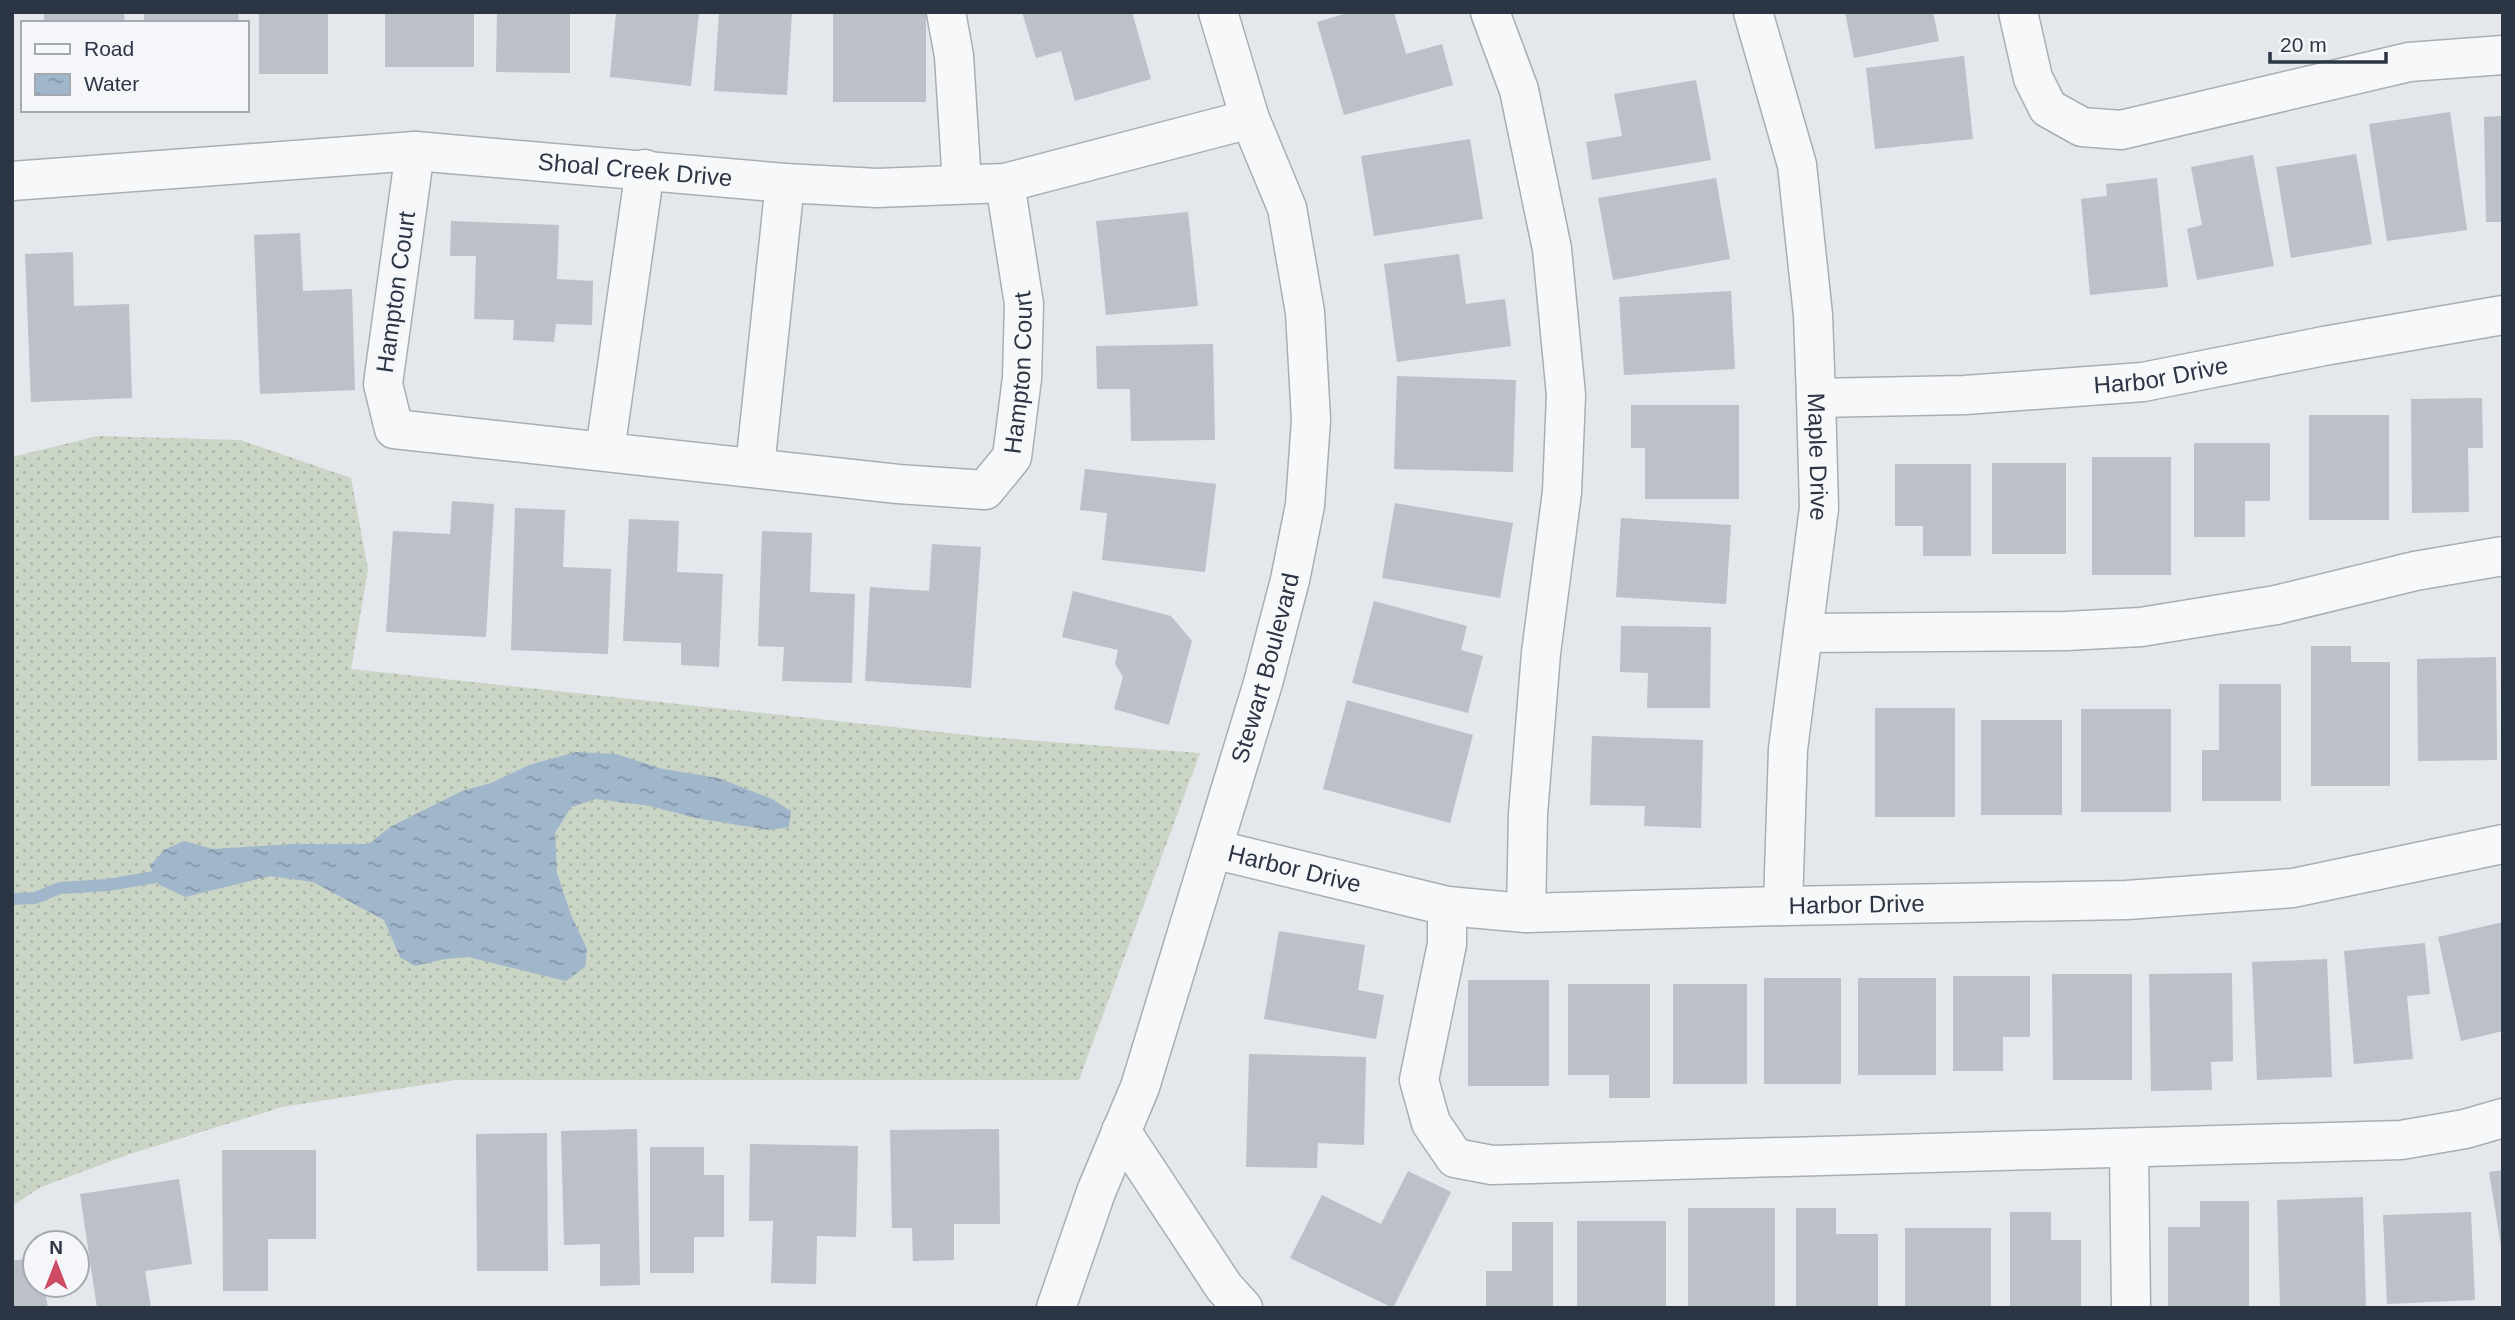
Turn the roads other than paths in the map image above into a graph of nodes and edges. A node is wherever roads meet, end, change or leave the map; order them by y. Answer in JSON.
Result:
{"nodes":[{"id":1,"x":946,"y":12,"type":"edge"},
{"id":2,"x":1218,"y":12,"type":"edge"},
{"id":3,"x":1490,"y":12,"type":"edge"},
{"id":4,"x":1753,"y":12,"type":"edge"},
{"id":5,"x":2018,"y":12,"type":"edge"},
{"id":6,"x":2503,"y":55,"type":"edge"},
{"id":7,"x":1250,"y":119,"type":"junction"},
{"id":8,"x":415,"y":151,"type":"junction"},
{"id":9,"x":645,"y":169,"type":"junction"},
{"id":10,"x":12,"y":181,"type":"edge"},
{"id":11,"x":785,"y":183,"type":"junction"},
{"id":12,"x":1005,"y":183,"type":"junction"},
{"id":13,"x":962,"y":184,"type":"junction"},
{"id":14,"x":2503,"y":315,"type":"edge"},
{"id":15,"x":1816,"y":398,"type":"junction"},
{"id":16,"x":605,"y":451,"type":"junction"},
{"id":17,"x":755,"y":467,"type":"junction"},
{"id":18,"x":2503,"y":556,"type":"edge"},
{"id":19,"x":1803,"y":633,"type":"junction"},
{"id":20,"x":2503,"y":844,"type":"edge"},
{"id":21,"x":1213,"y":849,"type":"junction"},
{"id":22,"x":1783,"y":905,"type":"junction"},
{"id":23,"x":1447,"y":906,"type":"junction"},
{"id":24,"x":1526,"y":913,"type":"junction"},
{"id":25,"x":2503,"y":1118,"type":"edge"},
{"id":26,"x":1121,"y":1131,"type":"junction"},
{"id":27,"x":2129,"y":1149,"type":"junction"},
{"id":28,"x":1056,"y":1308,"type":"edge"},
{"id":29,"x":1242,"y":1308,"type":"edge"},
{"id":30,"x":2131,"y":1308,"type":"edge"}],
"edges":[{"from":1,"to":13,"type":"street"},
{"from":2,"to":7,"type":"street","name":"Stewart Boulevard"},
{"from":3,"to":24,"type":"street"},
{"from":4,"to":15,"type":"street","name":"Maple Drive"},
{"from":5,"to":6,"type":"street"},
{"from":7,"to":12,"type":"street","name":"Shoal Creek Drive"},
{"from":7,"to":21,"type":"street","name":"Stewart Boulevard"},
{"from":8,"to":9,"type":"street","name":"Shoal Creek Drive"},
{"from":8,"to":10,"type":"street","name":"Shoal Creek Drive"},
{"from":8,"to":16,"type":"street","name":"Hampton Court"},
{"from":9,"to":11,"type":"street","name":"Shoal Creek Drive"},
{"from":9,"to":16,"type":"street"},
{"from":11,"to":13,"type":"street","name":"Shoal Creek Drive"},
{"from":11,"to":17,"type":"street"},
{"from":12,"to":13,"type":"street","name":"Shoal Creek Drive"},
{"from":12,"to":17,"type":"street","name":"Hampton Court"},
{"from":14,"to":15,"type":"street","name":"Harbor Drive"},
{"from":15,"to":19,"type":"street","name":"Maple Drive"},
{"from":16,"to":17,"type":"street","name":"Hampton Court"},
{"from":18,"to":19,"type":"street"},
{"from":19,"to":22,"type":"street","name":"Maple Drive"},
{"from":20,"to":22,"type":"street","name":"Harbor Drive"},
{"from":21,"to":23,"type":"street","name":"Harbor Drive"},
{"from":21,"to":26,"type":"street","name":"Stewart Boulevard"},
{"from":22,"to":24,"type":"street","name":"Harbor Drive"},
{"from":23,"to":24,"type":"street","name":"Harbor Drive"},
{"from":23,"to":27,"type":"street"},
{"from":25,"to":27,"type":"street"},
{"from":26,"to":28,"type":"street","name":"Stewart Boulevard"},
{"from":26,"to":29,"type":"street"},
{"from":27,"to":30,"type":"street"}]}
